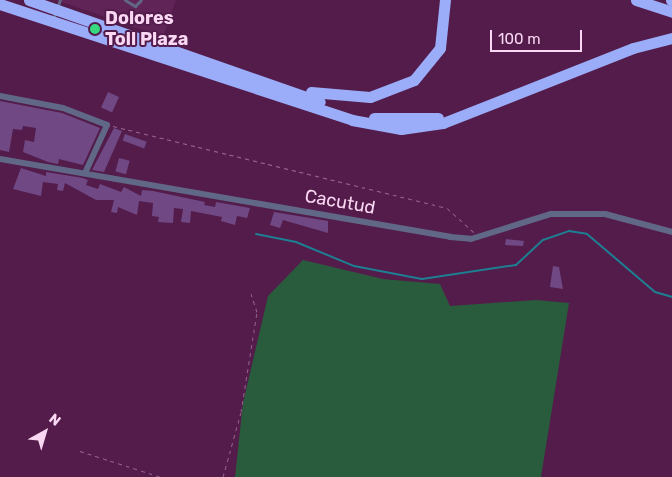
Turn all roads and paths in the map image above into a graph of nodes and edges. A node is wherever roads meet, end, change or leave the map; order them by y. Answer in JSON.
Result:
{"nodes":[{"id":1,"x":29,"y":0,"type":"edge"},
{"id":2,"x":124,"y":0,"type":"edge"},
{"id":3,"x":141,"y":0,"type":"edge"},
{"id":4,"x":445,"y":0,"type":"edge"},
{"id":5,"x":636,"y":0,"type":"edge"},
{"id":6,"x":0,"y":4,"type":"edge"},
{"id":7,"x":58,"y":4,"type":"edge"},
{"id":8,"x":672,"y":12,"type":"edge"},
{"id":9,"x":52,"y":22,"type":"junction"},
{"id":10,"x":672,"y":38,"type":"edge"},
{"id":11,"x":239,"y":72,"type":"junction"},
{"id":12,"x":0,"y":96,"type":"edge"},
{"id":13,"x":469,"y":114,"type":"junction"},
{"id":14,"x":107,"y":125,"type":"junction"},
{"id":15,"x":0,"y":159,"type":"edge"},
{"id":16,"x":85,"y":173,"type":"junction"},
{"id":17,"x":672,"y":232,"type":"edge"},
{"id":18,"x":477,"y":236,"type":"junction"},
{"id":19,"x":250,"y":294,"type":"dead end"},
{"id":20,"x":80,"y":451,"type":"dead end"},
{"id":21,"x":161,"y":477,"type":"edge"},
{"id":22,"x":223,"y":477,"type":"edge"}],
"edges":[{"from":1,"to":7,"type":"highway"},
{"from":2,"to":3,"type":"lane"},
{"from":4,"to":11,"type":"highway"},
{"from":5,"to":8,"type":"highway"},
{"from":6,"to":9,"type":"highway"},
{"from":7,"to":9,"type":"lane"},
{"from":7,"to":11,"type":"highway"},
{"from":9,"to":13,"type":"highway"},
{"from":10,"to":13,"type":"highway"},
{"from":11,"to":13,"type":"highway"},
{"from":12,"to":14,"type":"street"},
{"from":14,"to":16,"type":"street"},
{"from":14,"to":18,"type":"path"},
{"from":15,"to":16,"type":"street","name":"Cacutud"},
{"from":16,"to":18,"type":"street","name":"Cacutud"},
{"from":17,"to":18,"type":"street","name":"Cacutud"},
{"from":19,"to":22,"type":"path"},
{"from":20,"to":21,"type":"path"}]}
